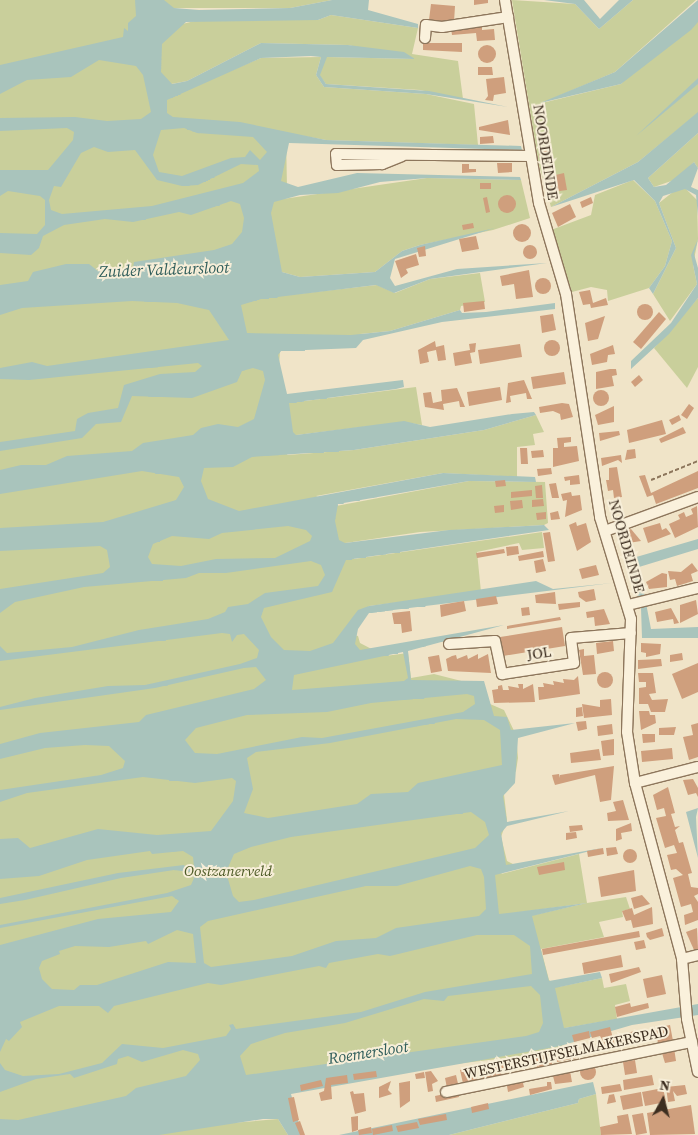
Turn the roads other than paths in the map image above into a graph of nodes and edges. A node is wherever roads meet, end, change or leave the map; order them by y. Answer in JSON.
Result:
{"nodes":[{"id":1,"x":505,"y":0,"type":"edge"},
{"id":2,"x":508,"y":17,"type":"junction"},
{"id":3,"x":425,"y":38,"type":"dead end"},
{"id":4,"x":402,"y":156,"type":"junction"},
{"id":5,"x":531,"y":156,"type":"junction"},
{"id":6,"x":698,"y":497,"type":"edge"},
{"id":7,"x":605,"y":531,"type":"junction"},
{"id":8,"x":698,"y":588,"type":"edge"},
{"id":9,"x":638,"y":603,"type":"junction"},
{"id":10,"x":631,"y":632,"type":"junction"},
{"id":11,"x":449,"y":644,"type":"dead end"},
{"id":12,"x":698,"y":767,"type":"edge"},
{"id":13,"x":635,"y":782,"type":"junction"},
{"id":14,"x":698,"y":955,"type":"edge"},
{"id":15,"x":682,"y":959,"type":"junction"},
{"id":16,"x":692,"y":1042,"type":"junction"},
{"id":17,"x":698,"y":1072,"type":"edge"},
{"id":18,"x":446,"y":1092,"type":"dead end"}],
"edges":[{"from":1,"to":2,"type":"street","name":"NOORDEINDE"},
{"from":2,"to":3,"type":"street"},
{"from":2,"to":5,"type":"street","name":"NOORDEINDE"},
{"from":4,"to":4,"type":"street"},
{"from":4,"to":5,"type":"street"},
{"from":5,"to":7,"type":"street","name":"NOORDEINDE"},
{"from":6,"to":7,"type":"street"},
{"from":7,"to":9,"type":"street","name":"NOORDEINDE"},
{"from":8,"to":9,"type":"street"},
{"from":9,"to":10,"type":"street","name":"NOORDEINDE"},
{"from":10,"to":11,"type":"street","name":"JOL"},
{"from":10,"to":13,"type":"street","name":"NOORDEINDE"},
{"from":12,"to":13,"type":"street"},
{"from":13,"to":15,"type":"street","name":"NOORDEINDE"},
{"from":14,"to":15,"type":"street"},
{"from":15,"to":16,"type":"street","name":"NOORDEINDE"},
{"from":16,"to":17,"type":"street","name":"NOORDEINDE"},
{"from":16,"to":18,"type":"street","name":"WESTERSTIJFSELMAKERSPAD"}]}
